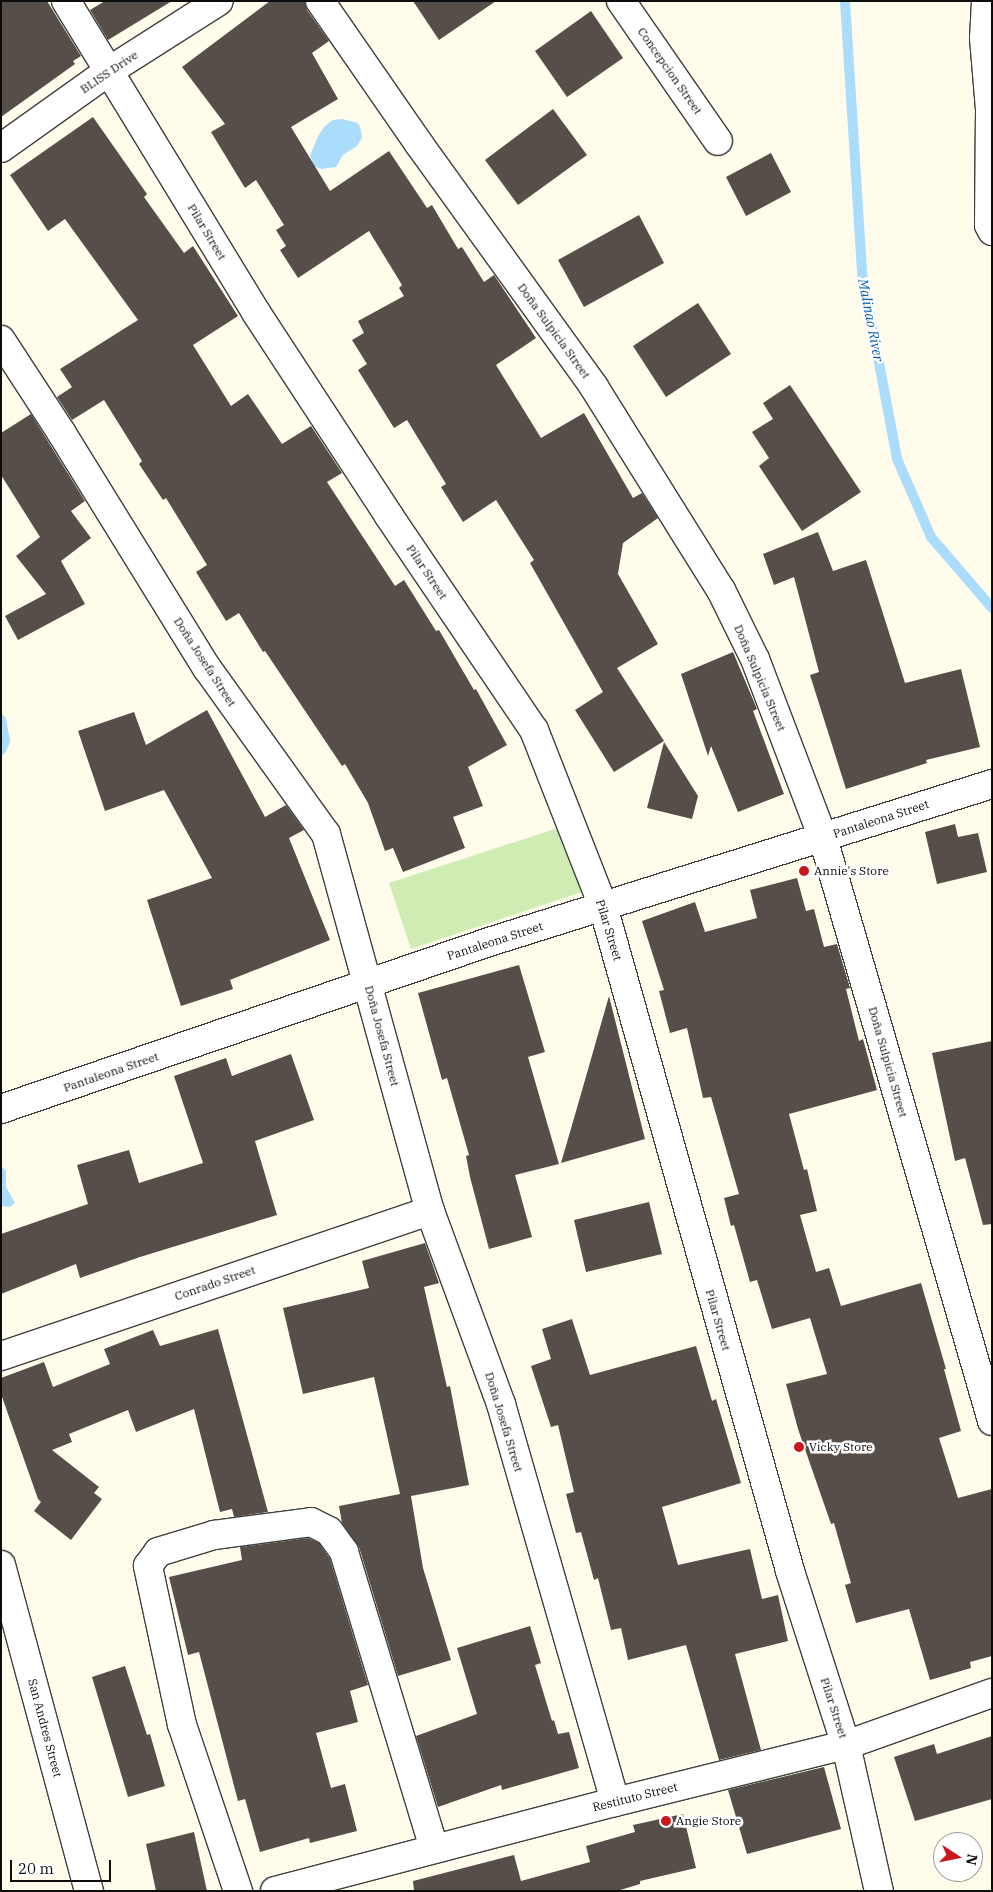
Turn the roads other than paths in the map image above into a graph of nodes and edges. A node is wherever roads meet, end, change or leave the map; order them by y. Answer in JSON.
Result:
{"nodes":[{"id":1,"x":66,"y":1,"type":"edge"},
{"id":2,"x":219,"y":1,"type":"edge"},
{"id":3,"x":320,"y":1,"type":"edge"},
{"id":4,"x":621,"y":1,"type":"edge"},
{"id":5,"x":986,"y":1,"type":"edge"},
{"id":6,"x":109,"y":71,"type":"junction"},
{"id":7,"x":718,"y":141,"type":"dead end"},
{"id":8,"x":1,"y":148,"type":"edge"},
{"id":9,"x":992,"y":232,"type":"edge"},
{"id":10,"x":1,"y":340,"type":"edge"},
{"id":11,"x":992,"y":784,"type":"edge"},
{"id":12,"x":824,"y":838,"type":"junction"},
{"id":13,"x":603,"y":906,"type":"junction"},
{"id":14,"x":368,"y":985,"type":"junction"},
{"id":15,"x":1,"y":1109,"type":"edge"},
{"id":16,"x":430,"y":1211,"type":"junction"},
{"id":17,"x":1,"y":1356,"type":"edge"},
{"id":18,"x":992,"y":1421,"type":"edge"},
{"id":19,"x":1,"y":1564,"type":"edge"},
{"id":20,"x":992,"y":1693,"type":"edge"},
{"id":21,"x":846,"y":1745,"type":"junction"},
{"id":22,"x":615,"y":1802,"type":"junction"},
{"id":23,"x":434,"y":1849,"type":"junction"},
{"id":24,"x":89,"y":1891,"type":"edge"},
{"id":25,"x":238,"y":1891,"type":"edge"},
{"id":26,"x":275,"y":1891,"type":"edge"},
{"id":27,"x":879,"y":1891,"type":"edge"}],
"edges":[{"from":1,"to":6,"type":"street","name":"Pilar Street"},
{"from":2,"to":6,"type":"street","name":"BLISS Drive"},
{"from":3,"to":12,"type":"street","name":"Doña Sulpicia Street"},
{"from":4,"to":7,"type":"street","name":"Concepcion Street"},
{"from":5,"to":9,"type":"street"},
{"from":6,"to":8,"type":"street","name":"BLISS Drive"},
{"from":6,"to":13,"type":"street","name":"Pilar Street"},
{"from":10,"to":14,"type":"street","name":"Doña Josefa Street"},
{"from":11,"to":12,"type":"street","name":"Pantaleona Street"},
{"from":12,"to":13,"type":"street","name":"Pantaleona Street"},
{"from":12,"to":18,"type":"street","name":"Doña Sulpicia Street"},
{"from":13,"to":14,"type":"street","name":"Pantaleona Street"},
{"from":13,"to":21,"type":"street","name":"Pilar Street"},
{"from":14,"to":15,"type":"street","name":"Pantaleona Street"},
{"from":14,"to":16,"type":"street","name":"Doña Josefa Street"},
{"from":16,"to":17,"type":"street","name":"Conrado Street"},
{"from":16,"to":22,"type":"street","name":"Doña Josefa Street"},
{"from":19,"to":24,"type":"street","name":"San Andres Street"},
{"from":20,"to":21,"type":"street","name":"Restituto Street"},
{"from":21,"to":22,"type":"street","name":"Restituto Street"},
{"from":21,"to":27,"type":"street","name":"Pilar Street"},
{"from":22,"to":23,"type":"street","name":"Restituto Street"},
{"from":23,"to":25,"type":"street"},
{"from":23,"to":26,"type":"street","name":"Restituto Street"}]}
